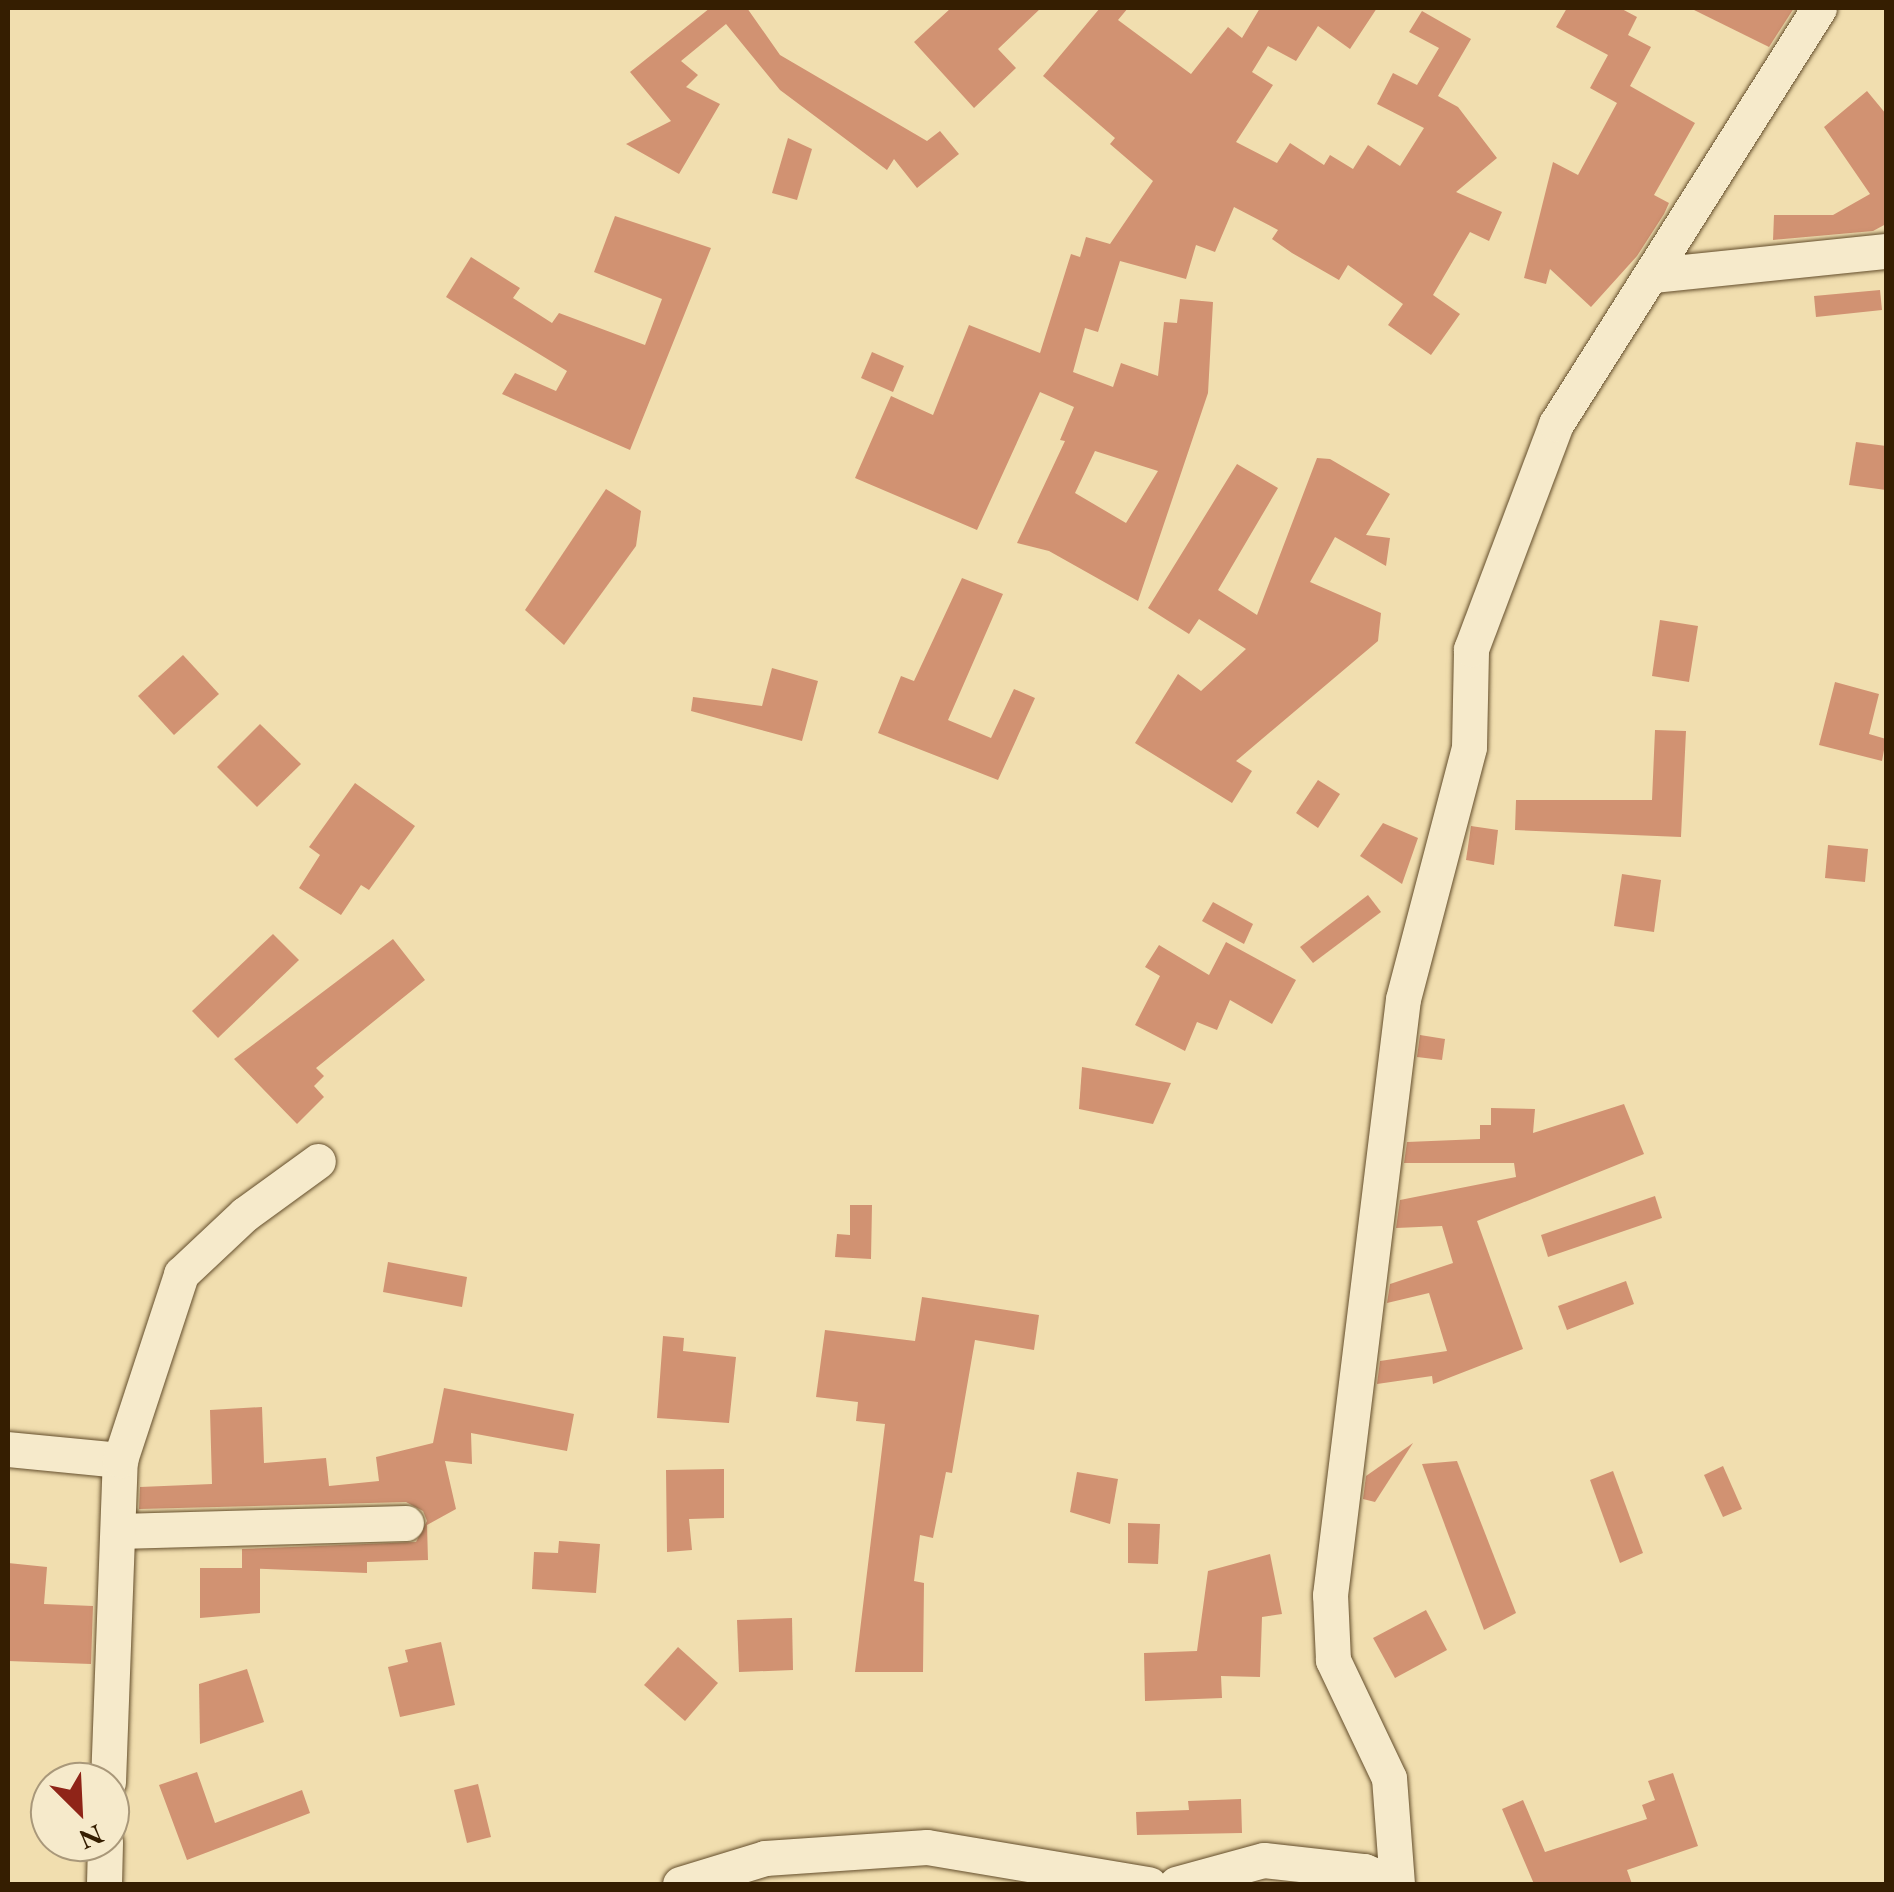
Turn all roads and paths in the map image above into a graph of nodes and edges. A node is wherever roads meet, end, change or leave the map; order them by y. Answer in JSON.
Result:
{"nodes":[{"id":1,"x":1819,"y":8,"type":"edge"},
{"id":2,"x":1886,"y":250,"type":"edge"},
{"id":3,"x":1653,"y":276,"type":"junction"},
{"id":4,"x":318,"y":1161,"type":"dead end"},
{"id":5,"x":8,"y":1449,"type":"edge"},
{"id":6,"x":120,"y":1460,"type":"junction"},
{"id":7,"x":406,"y":1523,"type":"dead end"},
{"id":8,"x":118,"y":1531,"type":"junction"},
{"id":9,"x":109,"y":1762,"type":"edge"},
{"id":10,"x":680,"y":1884,"type":"edge"},
{"id":11,"x":1149,"y":1884,"type":"edge"},
{"id":12,"x":1176,"y":1884,"type":"edge"},
{"id":13,"x":1397,"y":1884,"type":"edge"}],
"edges":[{"from":1,"to":3,"type":"street"},
{"from":2,"to":3,"type":"street"},
{"from":3,"to":13,"type":"street"},
{"from":4,"to":6,"type":"street"},
{"from":5,"to":6,"type":"street"},
{"from":6,"to":8,"type":"street"},
{"from":7,"to":8,"type":"street"},
{"from":8,"to":9,"type":"street"},
{"from":10,"to":11,"type":"street"},
{"from":12,"to":13,"type":"street"}]}
